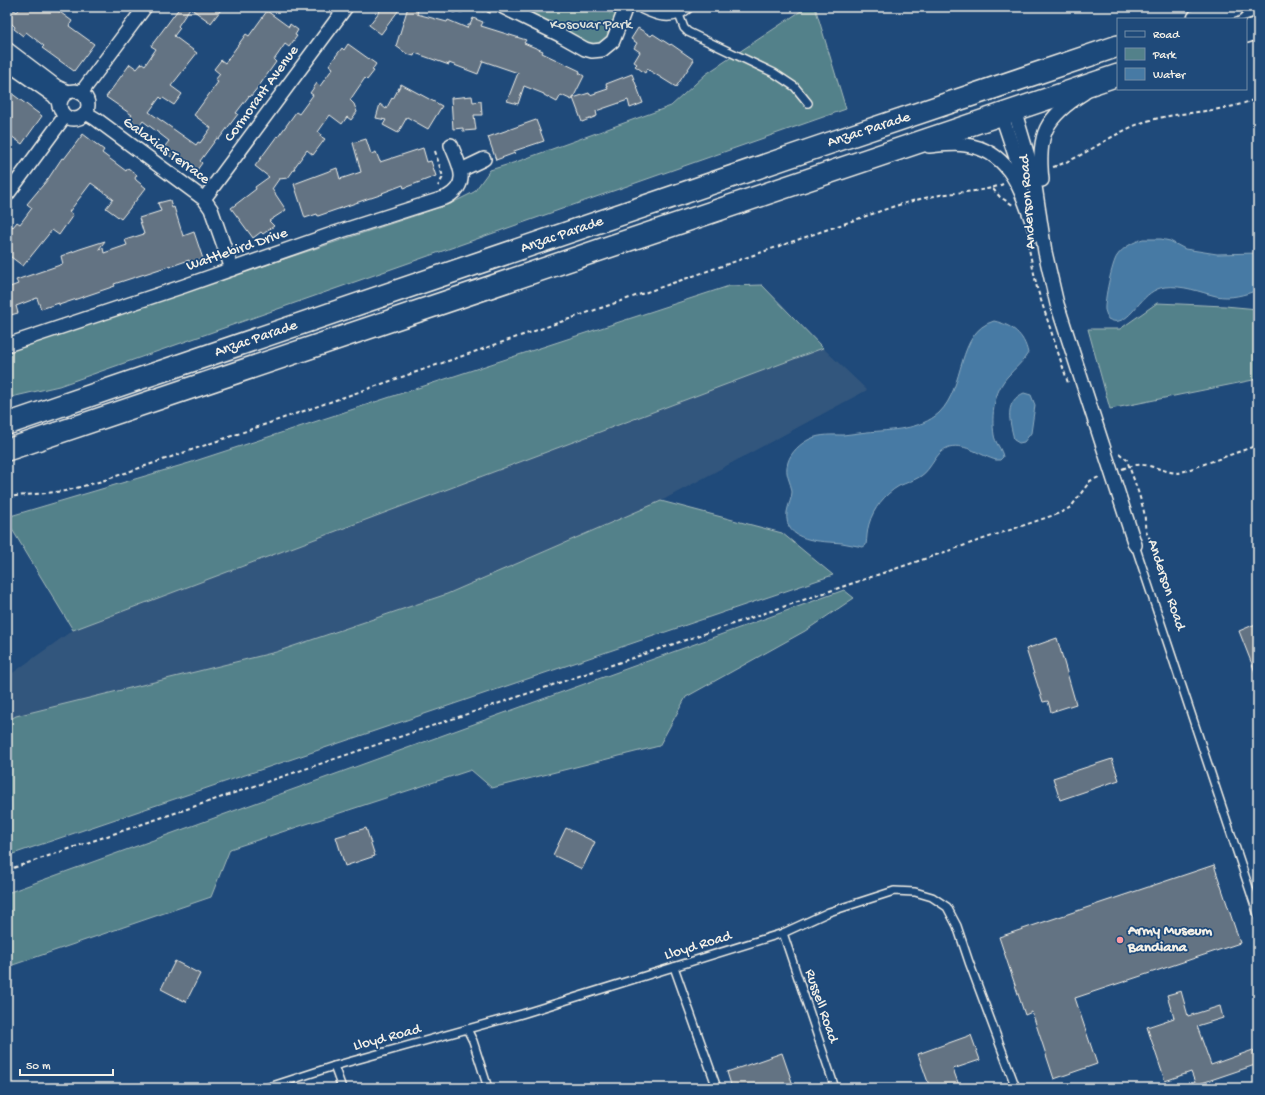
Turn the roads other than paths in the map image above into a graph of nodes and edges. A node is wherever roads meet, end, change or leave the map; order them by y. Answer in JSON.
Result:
{"nodes":[{"id":1,"x":145,"y":7,"type":"edge"},
{"id":2,"x":346,"y":7,"type":"edge"},
{"id":3,"x":503,"y":7,"type":"edge"},
{"id":4,"x":626,"y":7,"type":"edge"},
{"id":5,"x":643,"y":7,"type":"edge"},
{"id":6,"x":1233,"y":7,"type":"edge"},
{"id":7,"x":682,"y":10,"type":"edge"},
{"id":8,"x":1201,"y":18,"type":"edge"},
{"id":9,"x":1258,"y":28,"type":"edge"},
{"id":10,"x":1247,"y":32,"type":"edge"},
{"id":11,"x":1117,"y":46,"type":"edge"},
{"id":12,"x":7,"y":50,"type":"edge"},
{"id":13,"x":7,"y":63,"type":"edge"},
{"id":14,"x":1115,"y":76,"type":"edge"},
{"id":15,"x":999,"y":87,"type":"junction"},
{"id":16,"x":68,"y":92,"type":"junction"},
{"id":17,"x":81,"y":93,"type":"junction"},
{"id":18,"x":808,"y":103,"type":"dead end"},
{"id":19,"x":62,"y":111,"type":"junction"},
{"id":20,"x":1008,"y":111,"type":"junction"},
{"id":21,"x":86,"y":113,"type":"junction"},
{"id":22,"x":451,"y":145,"type":"dead end"},
{"id":23,"x":899,"y":149,"type":"junction"},
{"id":24,"x":484,"y":159,"type":"dead end"},
{"id":25,"x":461,"y":170,"type":"junction"},
{"id":26,"x":11,"y":198,"type":"edge"},
{"id":27,"x":204,"y":199,"type":"junction"},
{"id":28,"x":1047,"y":257,"type":"junction"},
{"id":29,"x":232,"y":269,"type":"junction"},
{"id":30,"x":7,"y":345,"type":"edge"},
{"id":31,"x":7,"y":424,"type":"edge"},
{"id":32,"x":7,"y":450,"type":"edge"},
{"id":33,"x":1135,"y":545,"type":"joint"},
{"id":34,"x":1258,"y":915,"type":"edge"},
{"id":35,"x":783,"y":933,"type":"junction"},
{"id":36,"x":674,"y":967,"type":"junction"},
{"id":37,"x":468,"y":1029,"type":"junction"},
{"id":38,"x":334,"y":1066,"type":"junction"},
{"id":39,"x":266,"y":1088,"type":"edge"},
{"id":40,"x":342,"y":1088,"type":"edge"},
{"id":41,"x":488,"y":1088,"type":"edge"},
{"id":42,"x":717,"y":1088,"type":"edge"},
{"id":43,"x":835,"y":1088,"type":"edge"},
{"id":44,"x":1016,"y":1088,"type":"edge"}],
"edges":[{"from":1,"to":17,"type":"street"},
{"from":2,"to":27,"type":"street","name":"Cormorant Avenue"},
{"from":3,"to":4,"type":"street"},
{"from":5,"to":7,"type":"street"},
{"from":6,"to":8,"type":"main road"},
{"from":7,"to":18,"type":"lane"},
{"from":9,"to":10,"type":"main road"},
{"from":11,"to":15,"type":"main road","name":"Anzac Parade"},
{"from":12,"to":16,"type":"street"},
{"from":13,"to":19,"type":"street"},
{"from":14,"to":20,"type":"main road","name":"Anzac Parade"},
{"from":14,"to":28,"type":"street","name":"Anderson Road"},
{"from":15,"to":20,"type":"main road"},
{"from":15,"to":31,"type":"main road","name":"Anzac Parade"},
{"from":16,"to":17,"type":"street"},
{"from":16,"to":19,"type":"street"},
{"from":17,"to":21,"type":"street"},
{"from":19,"to":21,"type":"street"},
{"from":19,"to":26,"type":"street"},
{"from":20,"to":23,"type":"main road","name":"Anzac Parade"},
{"from":20,"to":28,"type":"street","name":"Anderson Road"},
{"from":21,"to":27,"type":"street","name":"Galaxias Terrace"},
{"from":22,"to":25,"type":"street"},
{"from":23,"to":28,"type":"street","name":"Anderson Road"},
{"from":23,"to":32,"type":"main road","name":"Anzac Parade"},
{"from":24,"to":25,"type":"street"},
{"from":25,"to":29,"type":"street","name":"Wattlebird Drive"},
{"from":27,"to":29,"type":"street","name":"Galaxias Terrace"},
{"from":28,"to":33,"type":"street","name":"Anderson Road"},
{"from":29,"to":30,"type":"street","name":"Wattlebird Drive"},
{"from":33,"to":34,"type":"lane","name":"Anderson Road"},
{"from":35,"to":36,"type":"lane","name":"Lloyd Road"},
{"from":35,"to":43,"type":"lane","name":"Russell Road"},
{"from":35,"to":44,"type":"lane","name":"Lloyd Road"},
{"from":36,"to":37,"type":"lane","name":"Lloyd Road"},
{"from":36,"to":42,"type":"lane"},
{"from":37,"to":38,"type":"lane","name":"Lloyd Road"},
{"from":37,"to":41,"type":"lane"},
{"from":38,"to":39,"type":"lane","name":"Lloyd Road"},
{"from":38,"to":40,"type":"lane"}]}
